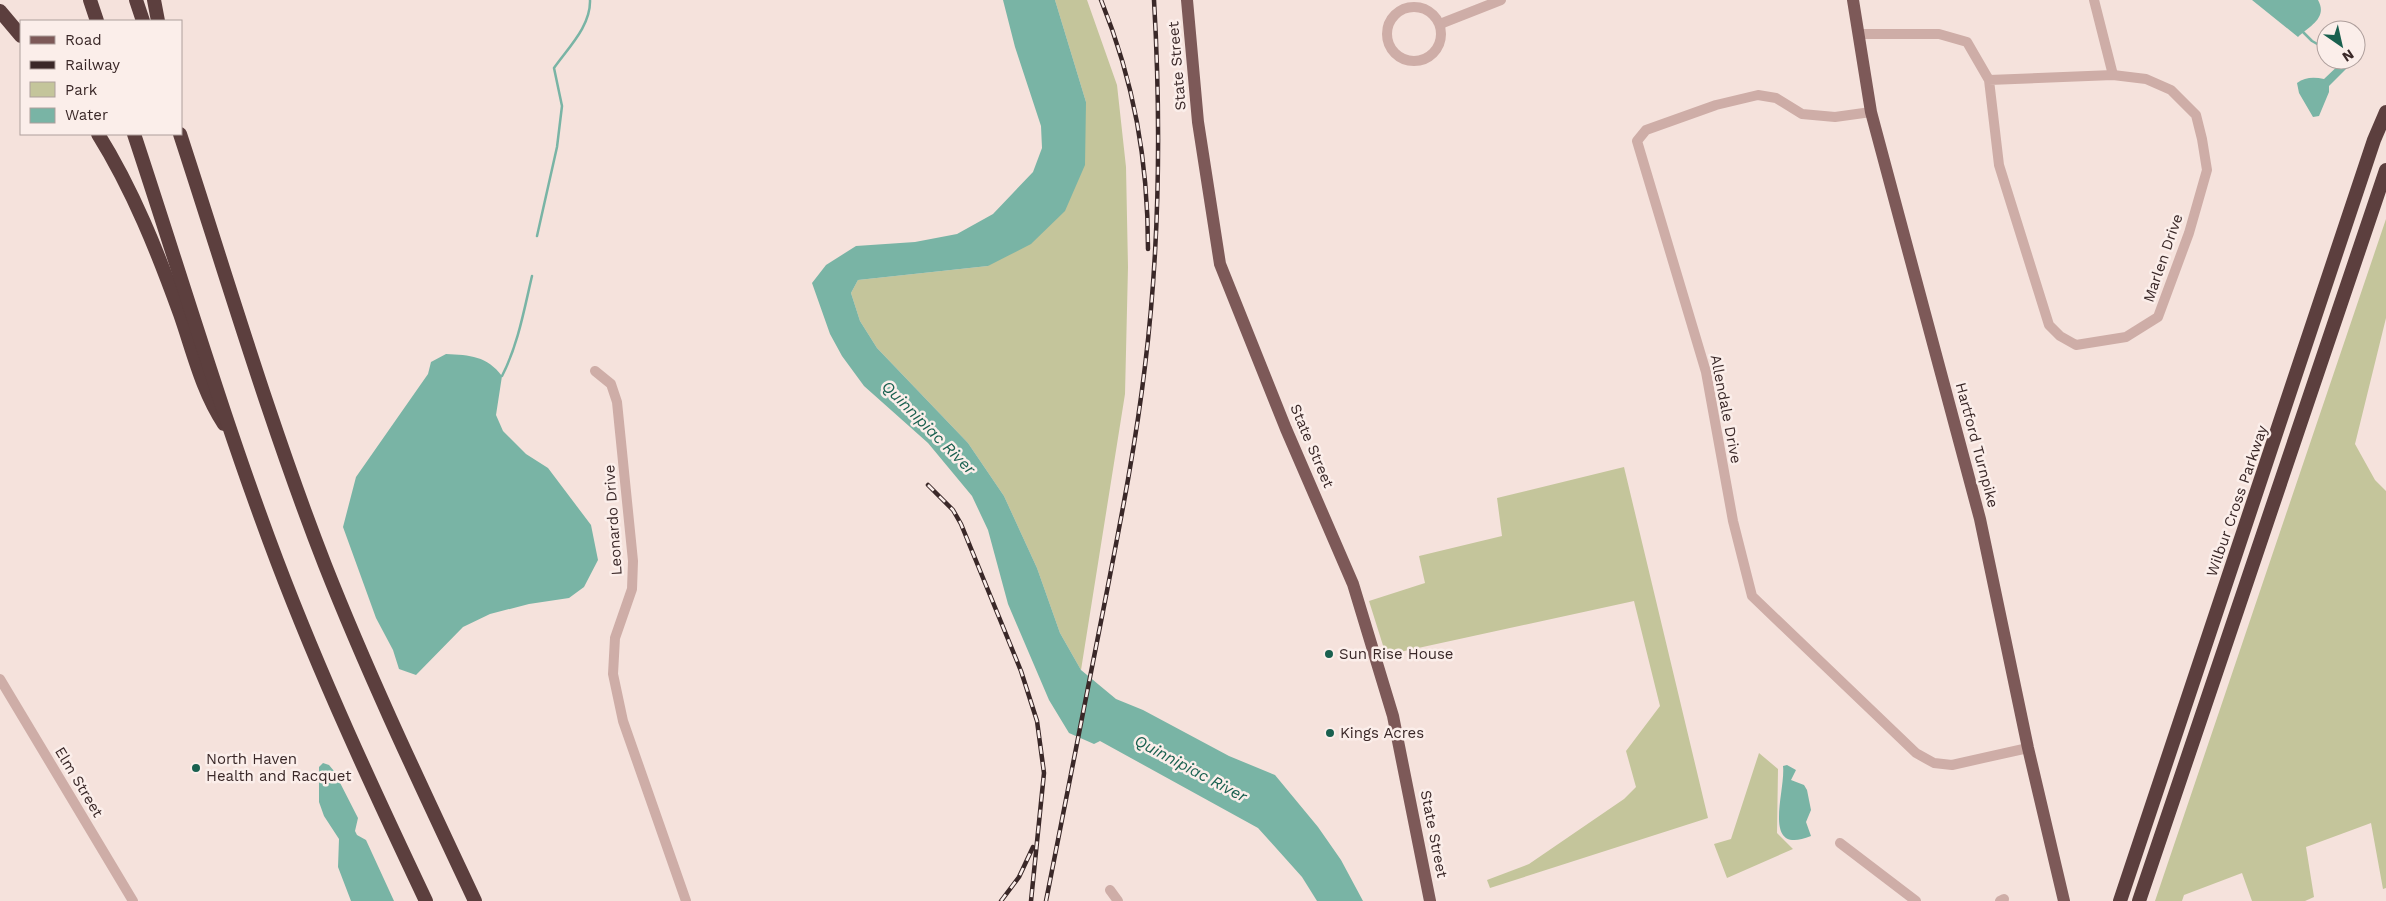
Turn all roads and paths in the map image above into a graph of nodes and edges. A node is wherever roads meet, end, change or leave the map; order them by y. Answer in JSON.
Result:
{"nodes":[{"id":1,"x":90,"y":0,"type":"edge"},
{"id":2,"x":136,"y":0,"type":"edge"},
{"id":3,"x":154,"y":0,"type":"edge"},
{"id":4,"x":1188,"y":0,"type":"edge"},
{"id":5,"x":1501,"y":0,"type":"edge"},
{"id":6,"x":1853,"y":0,"type":"edge"},
{"id":7,"x":2094,"y":0,"type":"edge"},
{"id":8,"x":0,"y":11,"type":"edge"},
{"id":9,"x":97,"y":20,"type":"edge"},
{"id":10,"x":143,"y":20,"type":"edge"},
{"id":11,"x":158,"y":20,"type":"edge"},
{"id":12,"x":1440,"y":24,"type":"junction"},
{"id":13,"x":1858,"y":34,"type":"junction"},
{"id":14,"x":20,"y":35,"type":"edge"},
{"id":15,"x":2113,"y":75,"type":"junction"},
{"id":16,"x":1989,"y":80,"type":"junction"},
{"id":17,"x":1871,"y":112,"type":"junction"},
{"id":18,"x":2386,"y":112,"type":"edge"},
{"id":19,"x":99,"y":135,"type":"edge"},
{"id":20,"x":134,"y":135,"type":"edge"},
{"id":21,"x":180,"y":135,"type":"edge"},
{"id":22,"x":2386,"y":170,"type":"edge"},
{"id":23,"x":595,"y":371,"type":"dead end"},
{"id":24,"x":233,"y":437,"type":"junction"},
{"id":25,"x":0,"y":678,"type":"edge"},
{"id":26,"x":2028,"y":748,"type":"junction"},
{"id":27,"x":1840,"y":843,"type":"dead end"},
{"id":28,"x":1110,"y":890,"type":"dead end"},
{"id":29,"x":133,"y":901,"type":"edge"},
{"id":30,"x":426,"y":901,"type":"edge"},
{"id":31,"x":475,"y":901,"type":"edge"},
{"id":32,"x":686,"y":901,"type":"edge"},
{"id":33,"x":1118,"y":901,"type":"edge"},
{"id":34,"x":1430,"y":901,"type":"edge"},
{"id":35,"x":1916,"y":901,"type":"edge"},
{"id":36,"x":2064,"y":901,"type":"edge"},
{"id":37,"x":2120,"y":901,"type":"edge"},
{"id":38,"x":2139,"y":901,"type":"edge"}],
"edges":[{"from":1,"to":9,"type":"highway"},
{"from":2,"to":10,"type":"highway"},
{"from":3,"to":11,"type":"highway"},
{"from":4,"to":34,"type":"main road","name":"State Street"},
{"from":5,"to":12,"type":"street"},
{"from":6,"to":13,"type":"main road","name":"Hartford Turnpike"},
{"from":7,"to":15,"type":"street"},
{"from":8,"to":14,"type":"highway"},
{"from":12,"to":12,"type":"street"},
{"from":13,"to":16,"type":"street","name":"Marlen Drive"},
{"from":13,"to":17,"type":"main road","name":"Hartford Turnpike"},
{"from":15,"to":16,"type":"street","name":"Marlen Drive"},
{"from":15,"to":16,"type":"street","name":"Marlen Drive"},
{"from":17,"to":26,"type":"main road","name":"Hartford Turnpike"},
{"from":17,"to":26,"type":"street","name":"Allendale Drive"},
{"from":18,"to":37,"type":"highway","name":"Wilbur Cross Parkway"},
{"from":19,"to":24,"type":"highway"},
{"from":20,"to":24,"type":"highway"},
{"from":21,"to":31,"type":"highway"},
{"from":22,"to":38,"type":"highway"},
{"from":23,"to":32,"type":"street","name":"Leonardo Drive"},
{"from":24,"to":30,"type":"highway"},
{"from":25,"to":29,"type":"street","name":"Elm Street"},
{"from":26,"to":36,"type":"main road","name":"Hartford Turnpike"},
{"from":27,"to":35,"type":"street"},
{"from":28,"to":33,"type":"street"}]}
